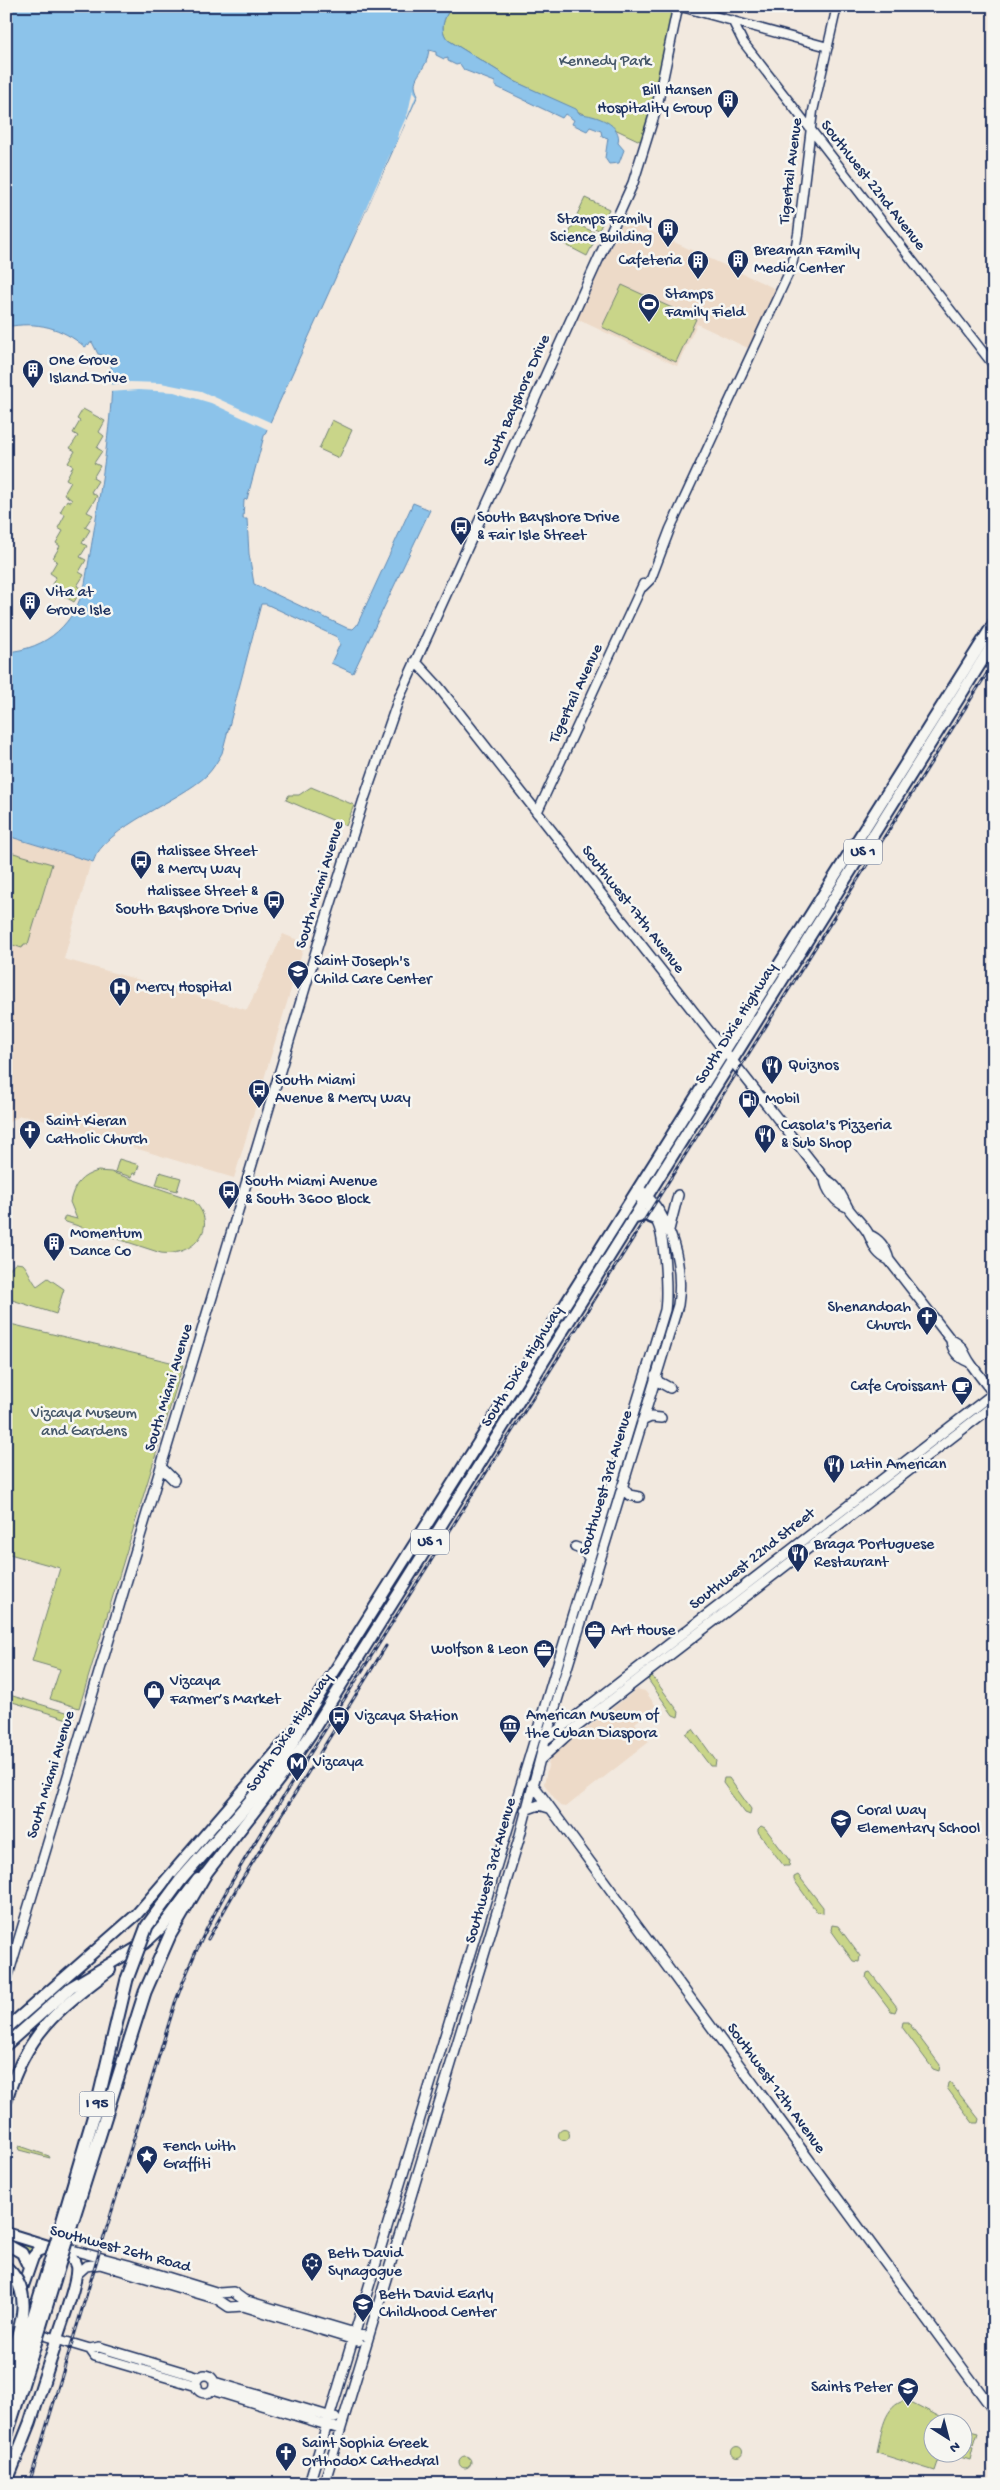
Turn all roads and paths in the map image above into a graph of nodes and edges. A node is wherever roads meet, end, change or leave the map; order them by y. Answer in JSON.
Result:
{"nodes":[{"id":1,"x":678,"y":6,"type":"edge"},
{"id":2,"x":837,"y":6,"type":"edge"},
{"id":3,"x":732,"y":20,"type":"junction"},
{"id":4,"x":828,"y":46,"type":"junction"},
{"id":5,"x":813,"y":111,"type":"junction"},
{"id":6,"x":798,"y":115,"type":"junction"},
{"id":7,"x":810,"y":129,"type":"junction"},
{"id":8,"x":823,"y":146,"type":"junction"},
{"id":9,"x":808,"y":150,"type":"junction"},
{"id":10,"x":994,"y":366,"type":"edge"},
{"id":11,"x":994,"y":623,"type":"edge"},
{"id":12,"x":994,"y":642,"type":"edge"},
{"id":13,"x":415,"y":661,"type":"junction"},
{"id":14,"x":907,"y":761,"type":"junction"},
{"id":15,"x":911,"y":775,"type":"junction"},
{"id":16,"x":362,"y":802,"type":"joint"},
{"id":17,"x":537,"y":813,"type":"junction"},
{"id":18,"x":725,"y":1052,"type":"junction"},
{"id":19,"x":732,"y":1061,"type":"junction"},
{"id":20,"x":642,"y":1195,"type":"junction"},
{"id":21,"x":678,"y":1195,"type":"dead end"},
{"id":22,"x":670,"y":1204,"type":"dead end"},
{"id":23,"x":656,"y":1207,"type":"junction"},
{"id":24,"x":632,"y":1220,"type":"junction"},
{"id":25,"x":657,"y":1220,"type":"junction"},
{"id":26,"x":669,"y":1230,"type":"junction"},
{"id":27,"x":655,"y":1376,"type":"junction"},
{"id":28,"x":670,"y":1388,"type":"dead end"},
{"id":29,"x":994,"y":1393,"type":"edge"},
{"id":30,"x":643,"y":1399,"type":"junction"},
{"id":31,"x":994,"y":1405,"type":"edge"},
{"id":32,"x":661,"y":1418,"type":"dead end"},
{"id":33,"x":642,"y":1421,"type":"junction"},
{"id":34,"x":162,"y":1468,"type":"junction"},
{"id":35,"x":174,"y":1480,"type":"dead end"},
{"id":36,"x":622,"y":1486,"type":"junction"},
{"id":37,"x":639,"y":1497,"type":"dead end"},
{"id":38,"x":575,"y":1547,"type":"dead end"},
{"id":39,"x":590,"y":1559,"type":"junction"},
{"id":40,"x":643,"y":1670,"type":"junction"},
{"id":41,"x":556,"y":1706,"type":"junction"},
{"id":42,"x":305,"y":1718,"type":"junction"},
{"id":43,"x":572,"y":1719,"type":"junction"},
{"id":44,"x":545,"y":1740,"type":"junction"},
{"id":45,"x":531,"y":1752,"type":"junction"},
{"id":46,"x":540,"y":1761,"type":"junction"},
{"id":47,"x":526,"y":1764,"type":"junction"},
{"id":48,"x":532,"y":1785,"type":"junction"},
{"id":49,"x":549,"y":1808,"type":"junction"},
{"id":50,"x":525,"y":1810,"type":"junction"},
{"id":51,"x":501,"y":1846,"type":"junction"},
{"id":52,"x":511,"y":1862,"type":"junction"},
{"id":53,"x":205,"y":1875,"type":"junction"},
{"id":54,"x":127,"y":1956,"type":"junction"},
{"id":55,"x":6,"y":1982,"type":"edge"},
{"id":56,"x":10,"y":2021,"type":"edge"},
{"id":57,"x":6,"y":2029,"type":"edge"},
{"id":58,"x":6,"y":2045,"type":"edge"},
{"id":59,"x":6,"y":2101,"type":"edge"},
{"id":60,"x":65,"y":2228,"type":"junction"},
{"id":61,"x":6,"y":2233,"type":"edge"},
{"id":62,"x":6,"y":2244,"type":"edge"},
{"id":63,"x":49,"y":2246,"type":"junction"},
{"id":64,"x":61,"y":2250,"type":"junction"},
{"id":65,"x":6,"y":2268,"type":"edge"},
{"id":66,"x":29,"y":2268,"type":"junction"},
{"id":67,"x":76,"y":2276,"type":"junction"},
{"id":68,"x":225,"y":2298,"type":"junction"},
{"id":69,"x":236,"y":2301,"type":"junction"},
{"id":70,"x":7,"y":2326,"type":"edge"},
{"id":71,"x":354,"y":2336,"type":"junction"},
{"id":72,"x":57,"y":2339,"type":"junction"},
{"id":73,"x":367,"y":2340,"type":"junction"},
{"id":74,"x":90,"y":2349,"type":"junction"},
{"id":75,"x":23,"y":2351,"type":"junction"},
{"id":76,"x":6,"y":2373,"type":"edge"},
{"id":77,"x":200,"y":2377,"type":"junction"},
{"id":78,"x":197,"y":2386,"type":"junction"},
{"id":79,"x":213,"y":2386,"type":"junction"},
{"id":80,"x":6,"y":2408,"type":"edge"},
{"id":81,"x":994,"y":2411,"type":"edge"},
{"id":82,"x":328,"y":2421,"type":"junction"},
{"id":83,"x":341,"y":2425,"type":"junction"},
{"id":84,"x":6,"y":2437,"type":"edge"},
{"id":85,"x":6,"y":2483,"type":"edge"},
{"id":86,"x":309,"y":2484,"type":"edge"},
{"id":87,"x":324,"y":2484,"type":"edge"}],
"edges":[{"from":1,"to":3,"type":"street"},
{"from":1,"to":13,"type":"main road","name":"South Bayshore Drive"},
{"from":2,"to":4,"type":"street","name":"Tigertail Avenue"},
{"from":3,"to":4,"type":"street"},
{"from":3,"to":6,"type":"street","name":"Southwest 22nd Avenue"},
{"from":4,"to":5,"type":"street","name":"Tigertail Avenue"},
{"from":5,"to":6,"type":"street"},
{"from":5,"to":7,"type":"street","name":"Tigertail Avenue"},
{"from":6,"to":7,"type":"street","name":"Southwest 22nd Avenue"},
{"from":7,"to":8,"type":"street","name":"Southwest 22nd Avenue"},
{"from":7,"to":9,"type":"street","name":"Tigertail Avenue"},
{"from":8,"to":9,"type":"street"},
{"from":8,"to":10,"type":"street","name":"Southwest 22nd Avenue"},
{"from":9,"to":17,"type":"street","name":"Tigertail Avenue"},
{"from":11,"to":14,"type":"main road","name":"South Dixie Highway","number":"US 1"},
{"from":12,"to":15,"type":"main road","name":"South Dixie Highway","number":"US 1"},
{"from":13,"to":16,"type":"main road","name":"South Bayshore Drive"},
{"from":13,"to":17,"type":"main road","name":"Southwest 17th Avenue"},
{"from":14,"to":15,"type":"main road"},
{"from":14,"to":18,"type":"main road","name":"South Dixie Highway","number":"US 1"},
{"from":15,"to":19,"type":"main road","name":"South Dixie Highway","number":"US 1"},
{"from":16,"to":34,"type":"main road","name":"South Miami Avenue"},
{"from":17,"to":18,"type":"main road","name":"Southwest 17th Avenue"},
{"from":18,"to":19,"type":"main road","name":"Southwest 17th Avenue"},
{"from":18,"to":20,"type":"main road","name":"South Dixie Highway","number":"US 1"},
{"from":19,"to":20,"type":"main road","name":"South Dixie Highway","number":"US 1"},
{"from":19,"to":29,"type":"main road","name":"Southwest 17th Avenue"},
{"from":20,"to":23,"type":"main road"},
{"from":20,"to":24,"type":"main road","name":"South Dixie Highway","number":"US 1"},
{"from":20,"to":25,"type":"main road"},
{"from":20,"to":42,"type":"main road","name":"South Dixie Highway","number":"US 1"},
{"from":21,"to":26,"type":"main road"},
{"from":22,"to":23,"type":"main road"},
{"from":23,"to":26,"type":"main road"},
{"from":24,"to":25,"type":"main road"},
{"from":24,"to":53,"type":"main road","name":"South Dixie Highway","number":"US 1"},
{"from":25,"to":30,"type":"main road","name":"Southwest 3rd Avenue"},
{"from":26,"to":27,"type":"main road","name":"Southwest 3rd Avenue"},
{"from":27,"to":28,"type":"main road"},
{"from":27,"to":30,"type":"main road","name":"Southwest 3rd Avenue"},
{"from":29,"to":40,"type":"main road","name":"Southwest 22nd Street"},
{"from":30,"to":33,"type":"main road","name":"Southwest 3rd Avenue"},
{"from":30,"to":39,"type":"main road","name":"Southwest 3rd Avenue"},
{"from":31,"to":40,"type":"main road","name":"Southwest 22nd Street"},
{"from":32,"to":33,"type":"main road"},
{"from":33,"to":36,"type":"main road","name":"Southwest 3rd Avenue"},
{"from":34,"to":35,"type":"main road"},
{"from":34,"to":55,"type":"main road","name":"South Miami Avenue"},
{"from":36,"to":37,"type":"main road"},
{"from":36,"to":41,"type":"main road","name":"Southwest 3rd Avenue"},
{"from":38,"to":39,"type":"main road"},
{"from":39,"to":45,"type":"main road","name":"Southwest 3rd Avenue"},
{"from":40,"to":43,"type":"main road","name":"Southwest 22nd Street"},
{"from":40,"to":46,"type":"main road","name":"Southwest 22nd Street"},
{"from":41,"to":43,"type":"main road"},
{"from":41,"to":44,"type":"main road","name":"Southwest 3rd Avenue"},
{"from":42,"to":56,"type":"main road","name":"South Dixie Highway"},
{"from":42,"to":60,"type":"highway","number":"I 95","bridge":true},
{"from":43,"to":44,"type":"main road","name":"Southwest 22nd Street"},
{"from":44,"to":45,"type":"main road","name":"Southwest 22nd Street"},
{"from":44,"to":46,"type":"main road","name":"Southwest 3rd Avenue"},
{"from":45,"to":47,"type":"main road","name":"Southwest 3rd Avenue"},
{"from":46,"to":48,"type":"main road","name":"Southwest 3rd Avenue"},
{"from":47,"to":48,"type":"main road"},
{"from":47,"to":51,"type":"main road","name":"Southwest 3rd Avenue"},
{"from":48,"to":49,"type":"main road","name":"Southwest 12th Avenue"},
{"from":48,"to":50,"type":"main road","name":"Southwest 3rd Avenue"},
{"from":49,"to":50,"type":"main road"},
{"from":49,"to":81,"type":"main road","name":"Southwest 12th Avenue"},
{"from":50,"to":52,"type":"main road","name":"Southwest 3rd Avenue"},
{"from":51,"to":52,"type":"main road"},
{"from":51,"to":71,"type":"main road","name":"Southwest 3rd Avenue"},
{"from":52,"to":73,"type":"main road","name":"Southwest 3rd Avenue"},
{"from":53,"to":54,"type":"main road","name":"South Dixie Highway"},
{"from":53,"to":60,"type":"highway","number":"I 95"},
{"from":54,"to":58,"type":"main road","name":"South Dixie Highway"},
{"from":54,"to":59,"type":"main road"},
{"from":56,"to":57,"type":"main road","name":"South Dixie Highway"},
{"from":60,"to":75,"type":"highway","number":"I 95","bridge":true},
{"from":61,"to":63,"type":"main road","name":"Southwest 26th Road"},
{"from":62,"to":66,"type":"main road"},
{"from":63,"to":64,"type":"main road","name":"Southwest 26th Road"},
{"from":63,"to":66,"type":"main road"},
{"from":64,"to":67,"type":"main road"},
{"from":64,"to":68,"type":"main road","name":"Southwest 26th Road"},
{"from":65,"to":75,"type":"highway","bridge":true},
{"from":66,"to":70,"type":"main road"},
{"from":67,"to":68,"type":"main road","name":"Southwest 26th Road"},
{"from":67,"to":72,"type":"main road"},
{"from":68,"to":69,"type":"main road"},
{"from":68,"to":69,"type":"main road"},
{"from":69,"to":71,"type":"main road"},
{"from":70,"to":72,"type":"main road"},
{"from":71,"to":73,"type":"main road"},
{"from":71,"to":82,"type":"main road","name":"Southwest 3rd Avenue"},
{"from":72,"to":74,"type":"main road"},
{"from":72,"to":85,"type":"highway"},
{"from":73,"to":83,"type":"main road","name":"Southwest 3rd Avenue"},
{"from":74,"to":77,"type":"main road"},
{"from":74,"to":78,"type":"main road"},
{"from":75,"to":76,"type":"highway"},
{"from":75,"to":80,"type":"highway","number":"I 95"},
{"from":75,"to":84,"type":"highway","number":"I 95"},
{"from":77,"to":78,"type":"main road"},
{"from":77,"to":79,"type":"main road"},
{"from":78,"to":79,"type":"main road"},
{"from":79,"to":82,"type":"main road"},
{"from":82,"to":83,"type":"main road"},
{"from":82,"to":86,"type":"main road","name":"Southwest 3rd Avenue"},
{"from":83,"to":87,"type":"main road","name":"Southwest 3rd Avenue"}]}
